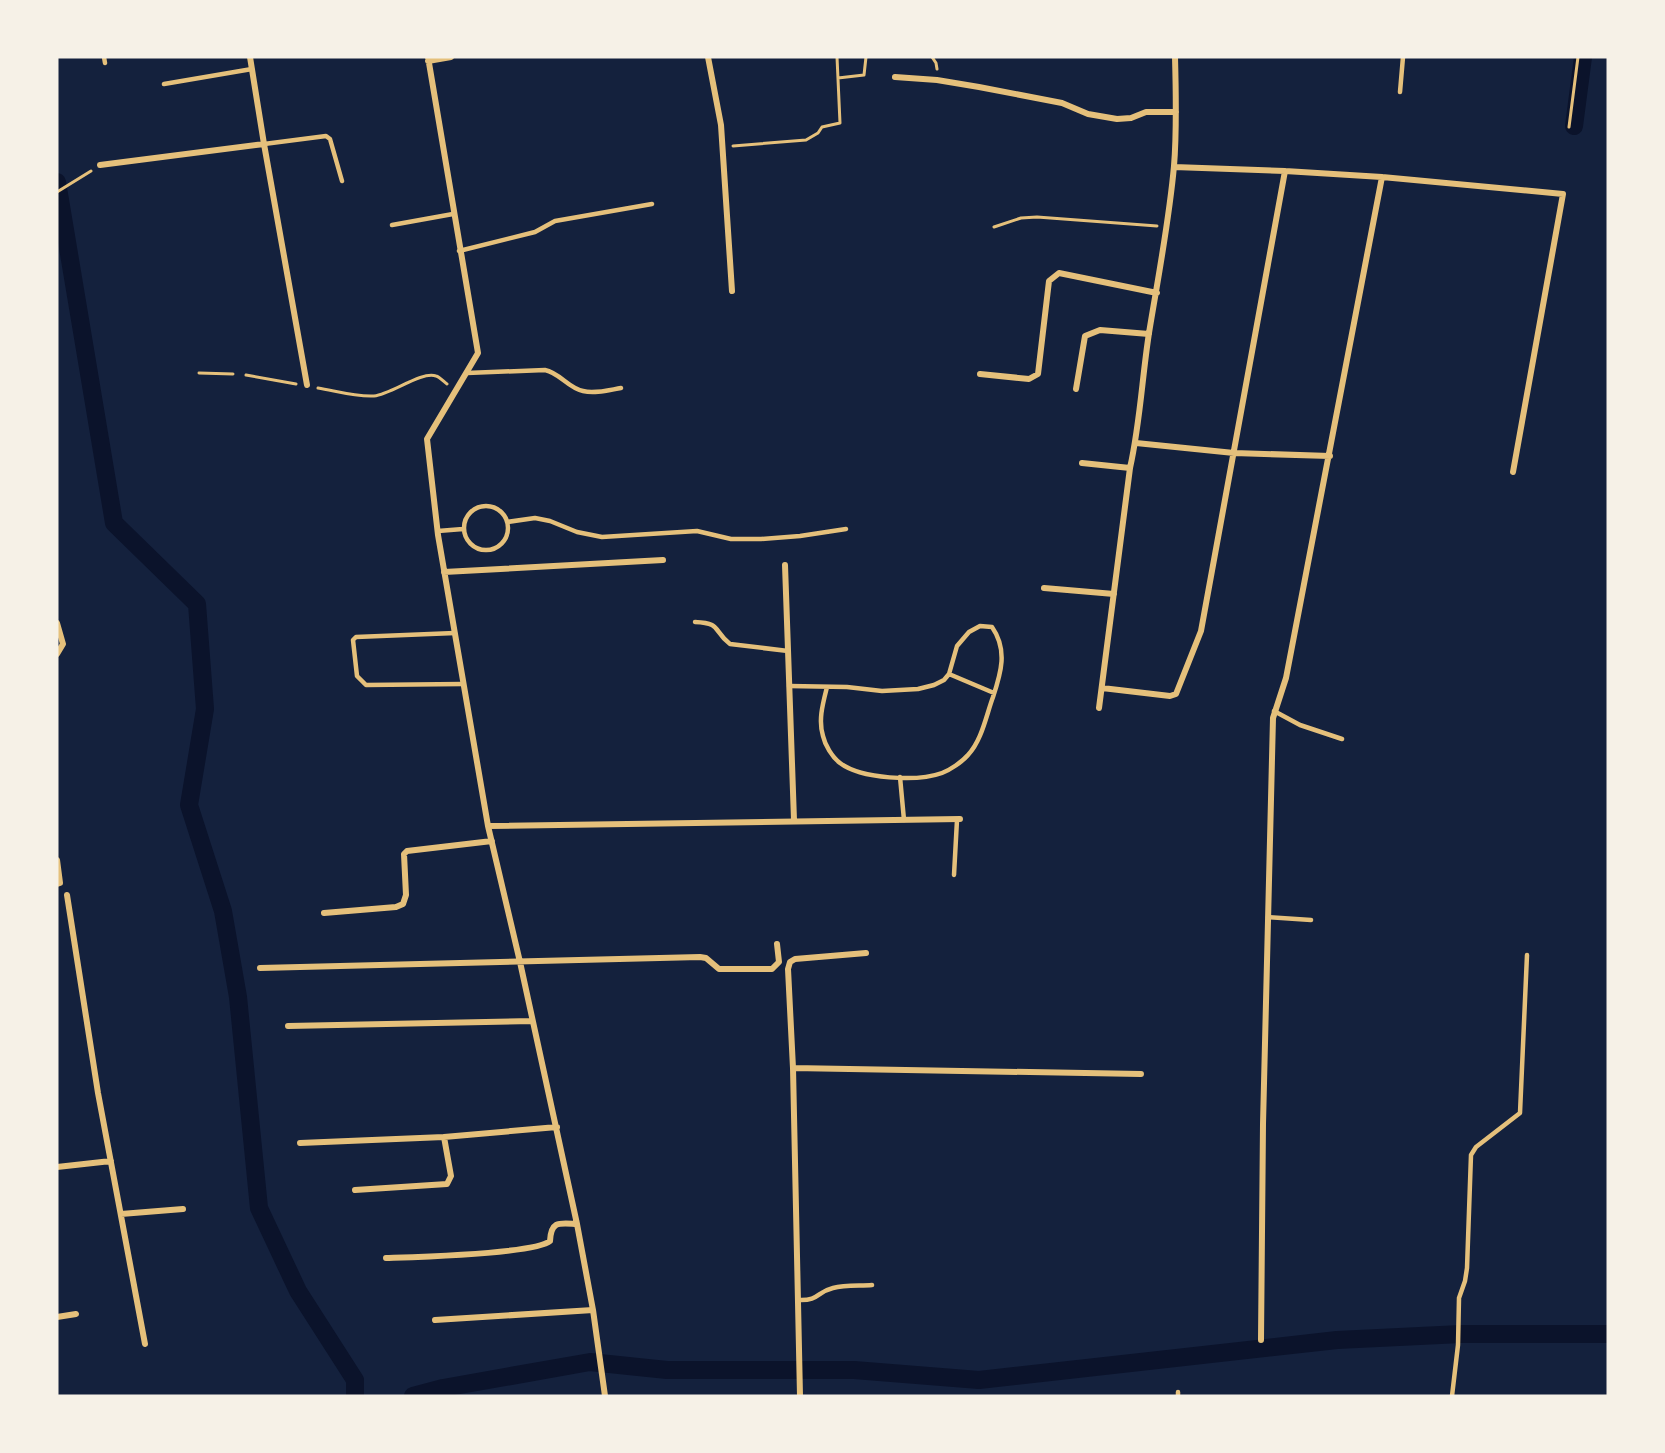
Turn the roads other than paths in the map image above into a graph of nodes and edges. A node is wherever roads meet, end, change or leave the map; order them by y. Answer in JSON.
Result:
{"nodes":[{"id":1,"x":104,"y":57,"type":"edge"},
{"id":2,"x":250,"y":57,"type":"edge"},
{"id":3,"x":451,"y":57,"type":"edge"},
{"id":4,"x":708,"y":57,"type":"edge"},
{"id":5,"x":1175,"y":57,"type":"edge"},
{"id":6,"x":1403,"y":57,"type":"edge"},
{"id":7,"x":428,"y":59,"type":"edge"},
{"id":8,"x":105,"y":63,"type":"dead end"},
{"id":9,"x":252,"y":69,"type":"junction"},
{"id":10,"x":895,"y":77,"type":"dead end"},
{"id":11,"x":164,"y":84,"type":"dead end"},
{"id":12,"x":1400,"y":93,"type":"dead end"},
{"id":13,"x":1176,"y":112,"type":"junction"},
{"id":14,"x":264,"y":144,"type":"junction"},
{"id":15,"x":100,"y":165,"type":"dead end"},
{"id":16,"x":1174,"y":167,"type":"junction"},
{"id":17,"x":1285,"y":171,"type":"junction"},
{"id":18,"x":1382,"y":177,"type":"junction"},
{"id":19,"x":342,"y":181,"type":"dead end"},
{"id":20,"x":652,"y":204,"type":"dead end"},
{"id":21,"x":453,"y":214,"type":"junction"},
{"id":22,"x":392,"y":225,"type":"dead end"},
{"id":23,"x":459,"y":251,"type":"junction"},
{"id":24,"x":732,"y":291,"type":"dead end"},
{"id":25,"x":1157,"y":293,"type":"junction"},
{"id":26,"x":1149,"y":334,"type":"junction"},
{"id":27,"x":467,"y":373,"type":"junction"},
{"id":28,"x":980,"y":374,"type":"dead end"},
{"id":29,"x":307,"y":385,"type":"road end"},
{"id":30,"x":621,"y":388,"type":"dead end"},
{"id":31,"x":1076,"y":389,"type":"dead end"},
{"id":32,"x":1136,"y":443,"type":"junction"},
{"id":33,"x":1234,"y":453,"type":"junction"},
{"id":34,"x":1330,"y":456,"type":"junction"},
{"id":35,"x":1082,"y":463,"type":"dead end"},
{"id":36,"x":1130,"y":468,"type":"junction"},
{"id":37,"x":1513,"y":472,"type":"dead end"},
{"id":38,"x":507,"y":522,"type":"junction"},
{"id":39,"x":463,"y":529,"type":"junction"},
{"id":40,"x":846,"y":530,"type":"dead end"},
{"id":41,"x":438,"y":531,"type":"junction"},
{"id":42,"x":663,"y":560,"type":"dead end"},
{"id":43,"x":785,"y":565,"type":"dead end"},
{"id":44,"x":444,"y":572,"type":"junction"},
{"id":45,"x":1044,"y":588,"type":"dead end"},
{"id":46,"x":1114,"y":594,"type":"junction"},
{"id":47,"x":695,"y":622,"type":"dead end"},
{"id":48,"x":57,"y":623,"type":"edge"},
{"id":49,"x":454,"y":633,"type":"junction"},
{"id":50,"x":788,"y":651,"type":"junction"},
{"id":51,"x":57,"y":654,"type":"edge"},
{"id":52,"x":949,"y":674,"type":"junction"},
{"id":53,"x":463,"y":684,"type":"junction"},
{"id":54,"x":789,"y":686,"type":"junction"},
{"id":55,"x":827,"y":687,"type":"junction"},
{"id":56,"x":1102,"y":688,"type":"junction"},
{"id":57,"x":994,"y":693,"type":"junction"},
{"id":58,"x":1099,"y":708,"type":"dead end"},
{"id":59,"x":1274,"y":711,"type":"junction"},
{"id":60,"x":1342,"y":739,"type":"dead end"},
{"id":61,"x":900,"y":777,"type":"junction"},
{"id":62,"x":794,"y":820,"type":"junction"},
{"id":63,"x":904,"y":820,"type":"junction"},
{"id":64,"x":958,"y":820,"type":"joint"},
{"id":65,"x":488,"y":826,"type":"junction"},
{"id":66,"x":492,"y":841,"type":"junction"},
{"id":67,"x":57,"y":860,"type":"edge"},
{"id":68,"x":954,"y":875,"type":"dead end"},
{"id":69,"x":57,"y":884,"type":"edge"},
{"id":70,"x":67,"y":895,"type":"dead end"},
{"id":71,"x":324,"y":913,"type":"dead end"},
{"id":72,"x":1268,"y":917,"type":"junction"},
{"id":73,"x":1311,"y":920,"type":"dead end"},
{"id":74,"x":777,"y":944,"type":"dead end"},
{"id":75,"x":866,"y":953,"type":"dead end"},
{"id":76,"x":1527,"y":955,"type":"dead end"},
{"id":77,"x":520,"y":962,"type":"junction"},
{"id":78,"x":260,"y":968,"type":"dead end"},
{"id":79,"x":532,"y":1021,"type":"junction"},
{"id":80,"x":288,"y":1026,"type":"dead end"},
{"id":81,"x":793,"y":1068,"type":"junction"},
{"id":82,"x":1141,"y":1074,"type":"dead end"},
{"id":83,"x":556,"y":1127,"type":"junction"},
{"id":84,"x":444,"y":1137,"type":"junction"},
{"id":85,"x":300,"y":1143,"type":"dead end"},
{"id":86,"x":111,"y":1161,"type":"junction"},
{"id":87,"x":57,"y":1167,"type":"edge"},
{"id":88,"x":355,"y":1190,"type":"dead end"},
{"id":89,"x":183,"y":1209,"type":"dead end"},
{"id":90,"x":121,"y":1214,"type":"junction"},
{"id":91,"x":577,"y":1224,"type":"junction"},
{"id":92,"x":386,"y":1258,"type":"dead end"},
{"id":93,"x":873,"y":1285,"type":"dead end"},
{"id":94,"x":798,"y":1300,"type":"junction"},
{"id":95,"x":593,"y":1310,"type":"junction"},
{"id":96,"x":76,"y":1314,"type":"dead end"},
{"id":97,"x":57,"y":1317,"type":"edge"},
{"id":98,"x":435,"y":1320,"type":"dead end"},
{"id":99,"x":1262,"y":1340,"type":"dead end"},
{"id":100,"x":145,"y":1344,"type":"dead end"},
{"id":101,"x":800,"y":1393,"type":"edge"},
{"id":102,"x":605,"y":1396,"type":"edge"},
{"id":103,"x":1452,"y":1396,"type":"edge"}],
"edges":[{"from":1,"to":8,"type":"lane"},
{"from":2,"to":9,"type":"street"},
{"from":3,"to":7,"type":"street"},
{"from":4,"to":24,"type":"street"},
{"from":5,"to":13,"type":"street"},
{"from":6,"to":12,"type":"lane"},
{"from":7,"to":21,"type":"street"},
{"from":9,"to":11,"type":"lane"},
{"from":9,"to":14,"type":"street"},
{"from":10,"to":13,"type":"street"},
{"from":13,"to":16,"type":"street"},
{"from":14,"to":15,"type":"street"},
{"from":14,"to":19,"type":"lane"},
{"from":14,"to":29,"type":"street"},
{"from":16,"to":17,"type":"street"},
{"from":16,"to":25,"type":"street"},
{"from":17,"to":18,"type":"street"},
{"from":17,"to":33,"type":"street"},
{"from":18,"to":34,"type":"street"},
{"from":18,"to":37,"type":"street"},
{"from":20,"to":23,"type":"lane"},
{"from":21,"to":22,"type":"lane"},
{"from":21,"to":23,"type":"street"},
{"from":23,"to":27,"type":"street"},
{"from":25,"to":26,"type":"street"},
{"from":25,"to":28,"type":"street"},
{"from":26,"to":31,"type":"street"},
{"from":26,"to":32,"type":"street"},
{"from":27,"to":30,"type":"lane"},
{"from":27,"to":41,"type":"street"},
{"from":32,"to":33,"type":"street"},
{"from":32,"to":36,"type":"street"},
{"from":33,"to":34,"type":"street"},
{"from":33,"to":56,"type":"street"},
{"from":34,"to":59,"type":"street"},
{"from":35,"to":36,"type":"street"},
{"from":36,"to":46,"type":"street"},
{"from":38,"to":39,"type":"lane"},
{"from":38,"to":39,"type":"lane"},
{"from":38,"to":40,"type":"lane"},
{"from":39,"to":41,"type":"lane"},
{"from":41,"to":44,"type":"street"},
{"from":42,"to":44,"type":"street"},
{"from":43,"to":50,"type":"street"},
{"from":44,"to":49,"type":"street"},
{"from":45,"to":46,"type":"street"},
{"from":46,"to":56,"type":"street"},
{"from":47,"to":50,"type":"lane"},
{"from":48,"to":51,"type":"street"},
{"from":49,"to":53,"type":"street"},
{"from":49,"to":53,"type":"lane"},
{"from":50,"to":54,"type":"street"},
{"from":52,"to":55,"type":"lane"},
{"from":52,"to":57,"type":"lane"},
{"from":52,"to":57,"type":"lane"},
{"from":53,"to":65,"type":"street"},
{"from":54,"to":55,"type":"lane"},
{"from":54,"to":62,"type":"street"},
{"from":55,"to":61,"type":"lane"},
{"from":56,"to":58,"type":"street"},
{"from":57,"to":61,"type":"lane"},
{"from":59,"to":60,"type":"lane"},
{"from":59,"to":72,"type":"street"},
{"from":61,"to":63,"type":"lane"},
{"from":62,"to":63,"type":"street"},
{"from":62,"to":65,"type":"street"},
{"from":63,"to":64,"type":"street"},
{"from":64,"to":68,"type":"lane"},
{"from":65,"to":66,"type":"street"},
{"from":66,"to":71,"type":"street"},
{"from":66,"to":77,"type":"street"},
{"from":67,"to":69,"type":"street"},
{"from":70,"to":86,"type":"street"},
{"from":72,"to":73,"type":"lane"},
{"from":72,"to":99,"type":"street"},
{"from":74,"to":77,"type":"street"},
{"from":75,"to":81,"type":"street"},
{"from":76,"to":103,"type":"lane"},
{"from":77,"to":78,"type":"street"},
{"from":77,"to":79,"type":"street"},
{"from":79,"to":80,"type":"street"},
{"from":79,"to":83,"type":"street"},
{"from":81,"to":82,"type":"street"},
{"from":81,"to":94,"type":"street"},
{"from":83,"to":84,"type":"street"},
{"from":83,"to":91,"type":"street"},
{"from":84,"to":85,"type":"street"},
{"from":84,"to":88,"type":"street"},
{"from":86,"to":87,"type":"street"},
{"from":86,"to":90,"type":"street"},
{"from":89,"to":90,"type":"street"},
{"from":90,"to":100,"type":"street"},
{"from":91,"to":92,"type":"street"},
{"from":91,"to":95,"type":"street"},
{"from":93,"to":94,"type":"lane"},
{"from":94,"to":101,"type":"street"},
{"from":95,"to":98,"type":"street"},
{"from":95,"to":102,"type":"street"},
{"from":96,"to":97,"type":"street"}]}
